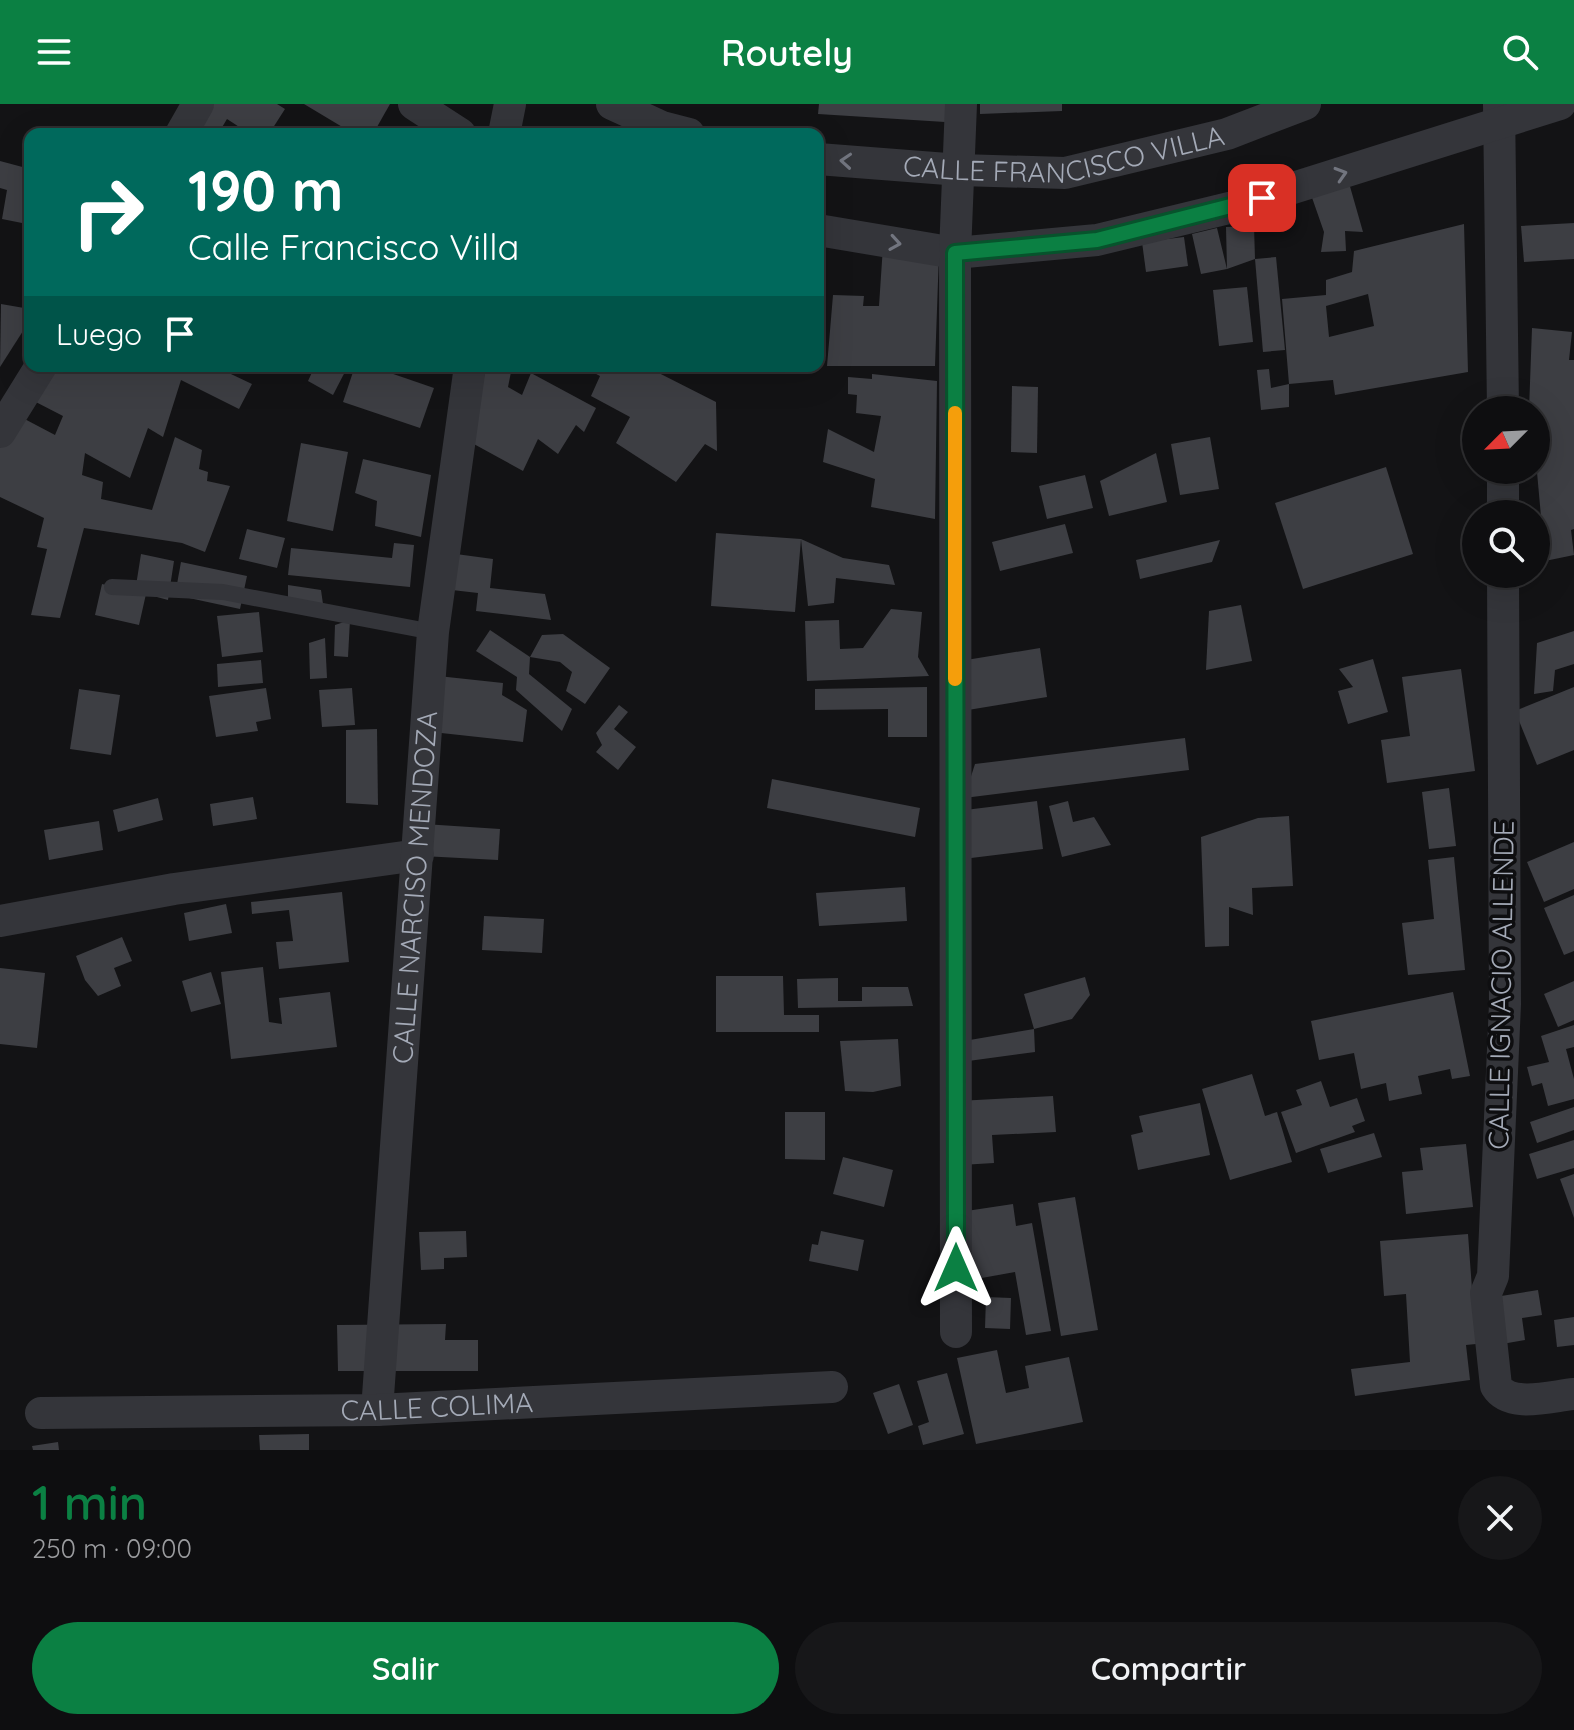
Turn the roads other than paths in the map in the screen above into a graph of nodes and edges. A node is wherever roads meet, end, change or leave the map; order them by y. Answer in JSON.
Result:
{"nodes":[{"id":1,"x":198,"y":104,"type":"edge"},
{"id":2,"x":414,"y":104,"type":"edge"},
{"id":3,"x":510,"y":104,"type":"edge"},
{"id":4,"x":612,"y":104,"type":"edge"},
{"id":5,"x":961,"y":104,"type":"edge"},
{"id":6,"x":1305,"y":104,"type":"edge"},
{"id":7,"x":1560,"y":104,"type":"edge"},
{"id":8,"x":1500,"y":114,"type":"edge"},
{"id":9,"x":184,"y":128,"type":"edge"},
{"id":10,"x":451,"y":128,"type":"edge"},
{"id":11,"x":505,"y":128,"type":"edge"},
{"id":12,"x":666,"y":128,"type":"edge"},
{"id":13,"x":824,"y":159,"type":"edge"},
{"id":14,"x":960,"y":170,"type":"junction"},
{"id":15,"x":824,"y":231,"type":"edge"},
{"id":16,"x":955,"y":253,"type":"junction"},
{"id":17,"x":37,"y":372,"type":"edge"},
{"id":18,"x":469,"y":372,"type":"edge"},
{"id":19,"x":1503,"y":396,"type":"edge"},
{"id":20,"x":0,"y":432,"type":"edge"},
{"id":21,"x":112,"y":587,"type":"dead end"},
{"id":22,"x":1503,"y":588,"type":"edge"},
{"id":23,"x":433,"y":632,"type":"junction"},
{"id":24,"x":418,"y":855,"type":"junction"},
{"id":25,"x":0,"y":921,"type":"edge"},
{"id":26,"x":956,"y":1332,"type":"dead end"},
{"id":27,"x":832,"y":1387,"type":"dead end"},
{"id":28,"x":1574,"y":1394,"type":"edge"},
{"id":29,"x":377,"y":1410,"type":"junction"},
{"id":30,"x":41,"y":1413,"type":"dead end"}],
"edges":[{"from":1,"to":9,"type":"street"},
{"from":2,"to":10,"type":"street"},
{"from":3,"to":11,"type":"street"},
{"from":4,"to":12,"type":"street"},
{"from":5,"to":14,"type":"street"},
{"from":6,"to":14,"type":"street","name":"CALLE FRANCISCO VILLA"},
{"from":7,"to":8,"type":"street"},
{"from":16,"to":8,"type":"street","one_way":true},
{"from":8,"to":19,"type":"street"},
{"from":14,"to":13,"type":"street","name":"CALLE FRANCISCO VILLA","one_way":true},
{"from":14,"to":16,"type":"street"},
{"from":15,"to":16,"type":"street","one_way":true},
{"from":16,"to":26,"type":"street"},
{"from":17,"to":20,"type":"street"},
{"from":18,"to":23,"type":"street","name":"CALLE NARCISO MENDOZA"},
{"from":21,"to":23,"type":"lane"},
{"from":22,"to":28,"type":"street","name":"CALLE IGNACIO ALLENDE"},
{"from":23,"to":24,"type":"street","name":"CALLE NARCISO MENDOZA"},
{"from":24,"to":25,"type":"street"},
{"from":24,"to":29,"type":"street","name":"CALLE NARCISO MENDOZA"},
{"from":27,"to":29,"type":"street","name":"CALLE COLIMA"},
{"from":29,"to":30,"type":"street","name":"CALLE COLIMA"}]}
